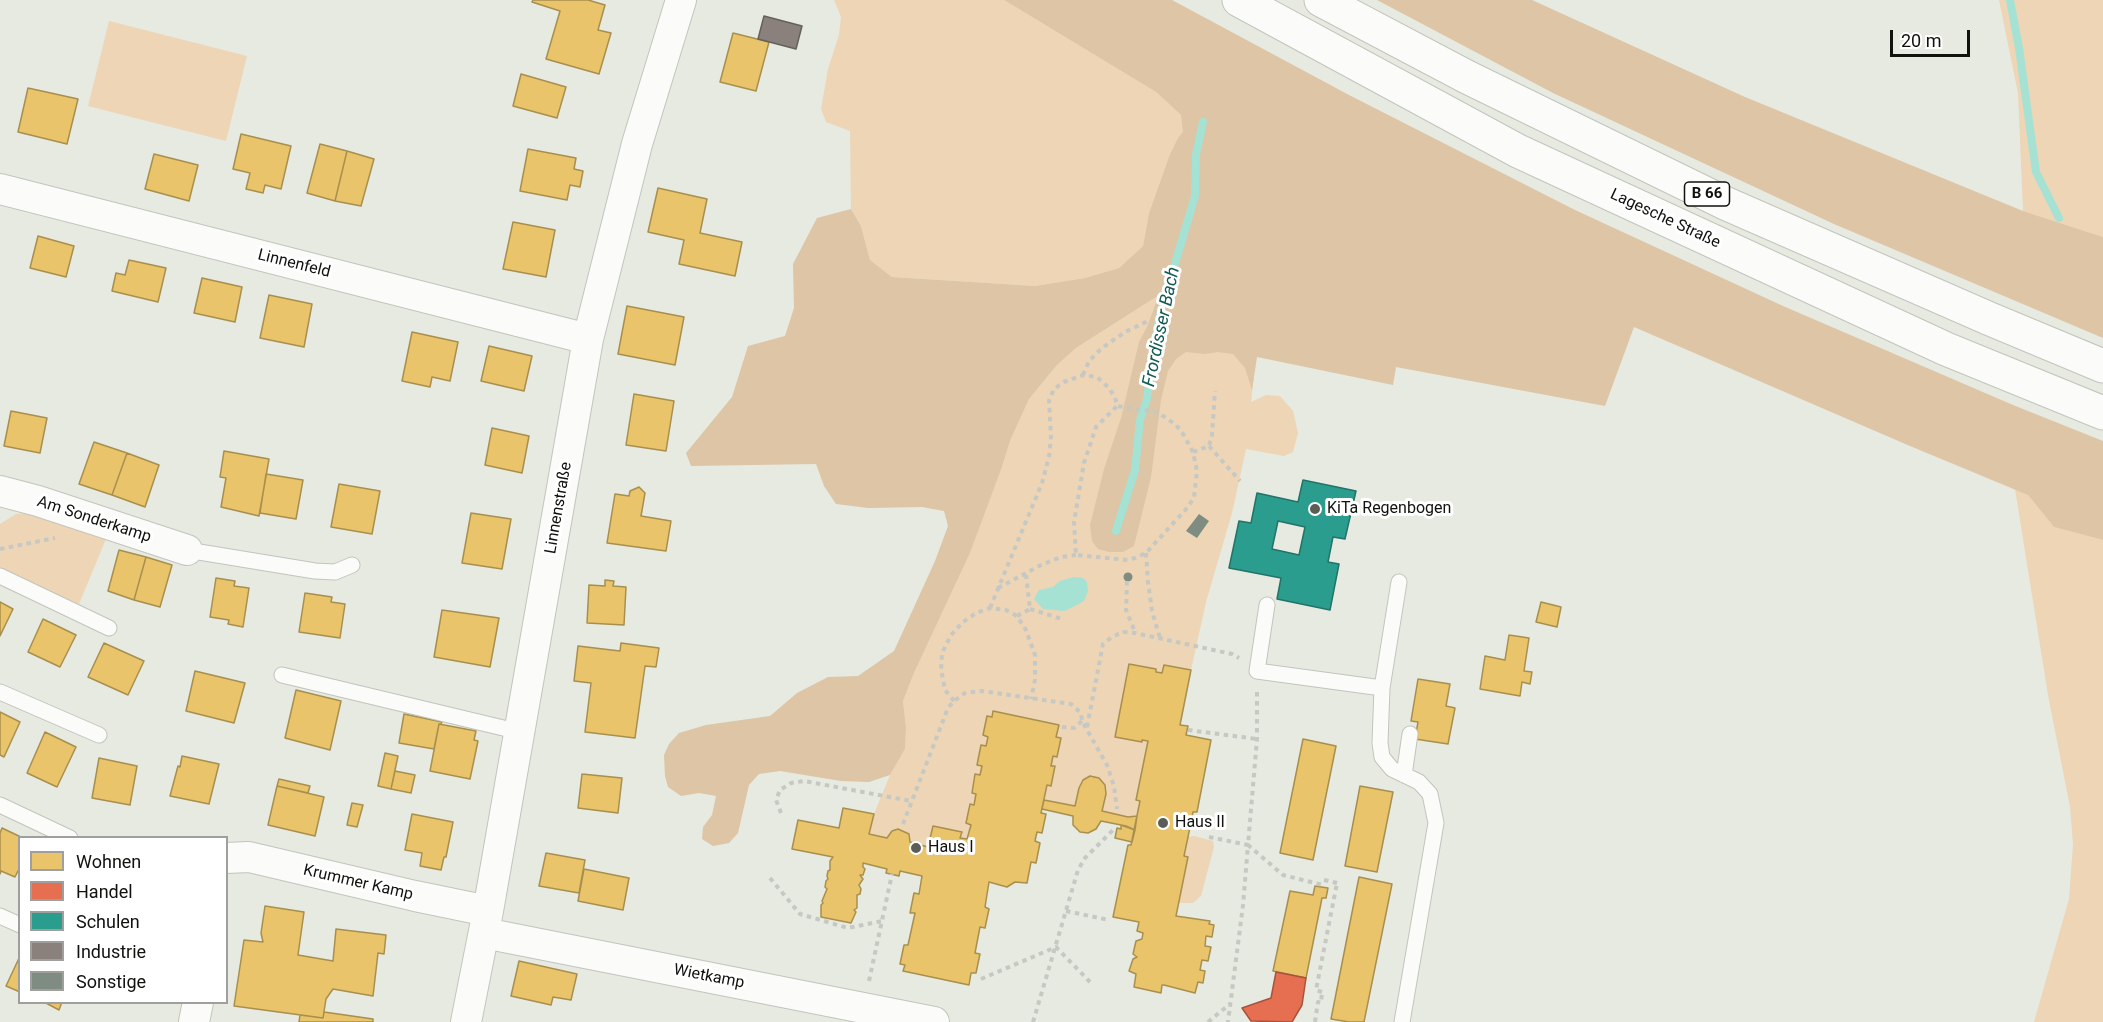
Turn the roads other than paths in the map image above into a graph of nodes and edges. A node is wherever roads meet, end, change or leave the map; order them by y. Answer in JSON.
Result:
{"nodes":[{"id":1,"x":681,"y":0,"type":"edge"},
{"id":2,"x":1239,"y":0,"type":"edge"},
{"id":3,"x":1321,"y":0,"type":"edge"},
{"id":4,"x":0,"y":189,"type":"edge"},
{"id":5,"x":588,"y":339,"type":"junction"},
{"id":6,"x":2103,"y":366,"type":"edge"},
{"id":7,"x":2103,"y":412,"type":"edge"},
{"id":8,"x":0,"y":491,"type":"edge"},
{"id":9,"x":187,"y":550,"type":"joint"},
{"id":10,"x":352,"y":565,"type":"dead end"},
{"id":11,"x":0,"y":576,"type":"edge"},
{"id":12,"x":1399,"y":582,"type":"dead end"},
{"id":13,"x":1268,"y":605,"type":"dead end"},
{"id":14,"x":109,"y":628,"type":"dead end"},
{"id":15,"x":282,"y":675,"type":"dead end"},
{"id":16,"x":1382,"y":688,"type":"junction"},
{"id":17,"x":0,"y":692,"type":"edge"},
{"id":18,"x":520,"y":732,"type":"junction"},
{"id":19,"x":1410,"y":734,"type":"dead end"},
{"id":20,"x":99,"y":735,"type":"dead end"},
{"id":21,"x":1404,"y":775,"type":"junction"},
{"id":22,"x":0,"y":805,"type":"edge"},
{"id":23,"x":68,"y":836,"type":"edge"},
{"id":24,"x":228,"y":858,"type":"edge"},
{"id":25,"x":0,"y":916,"type":"edge"},
{"id":26,"x":486,"y":922,"type":"junction"},
{"id":27,"x":18,"y":924,"type":"edge"},
{"id":28,"x":198,"y":1004,"type":"edge"},
{"id":29,"x":194,"y":1022,"type":"edge"},
{"id":30,"x":466,"y":1022,"type":"edge"},
{"id":31,"x":934,"y":1022,"type":"edge"},
{"id":32,"x":1402,"y":1022,"type":"edge"}],
"edges":[{"from":1,"to":5,"type":"street","name":"Linnenstraße"},
{"from":2,"to":7,"type":"highway","name":"Lagesche Straße","number":"B 66"},
{"from":3,"to":6,"type":"highway","number":"B 66"},
{"from":4,"to":5,"type":"street","name":"Linnenfeld"},
{"from":5,"to":18,"type":"street","name":"Linnenstraße"},
{"from":8,"to":9,"type":"street","name":"Am Sonderkamp"},
{"from":9,"to":10,"type":"lane"},
{"from":11,"to":14,"type":"lane"},
{"from":12,"to":16,"type":"lane"},
{"from":13,"to":16,"type":"lane"},
{"from":15,"to":18,"type":"lane"},
{"from":16,"to":21,"type":"lane"},
{"from":17,"to":20,"type":"lane"},
{"from":18,"to":26,"type":"street","name":"Linnenstraße"},
{"from":19,"to":21,"type":"lane"},
{"from":21,"to":32,"type":"lane"},
{"from":22,"to":23,"type":"lane"},
{"from":24,"to":26,"type":"street","name":"Krummer Kamp"},
{"from":25,"to":27,"type":"lane"},
{"from":26,"to":30,"type":"street","name":"Linnenstraße"},
{"from":26,"to":31,"type":"street","name":"Wietkamp"},
{"from":28,"to":29,"type":"street"}]}
